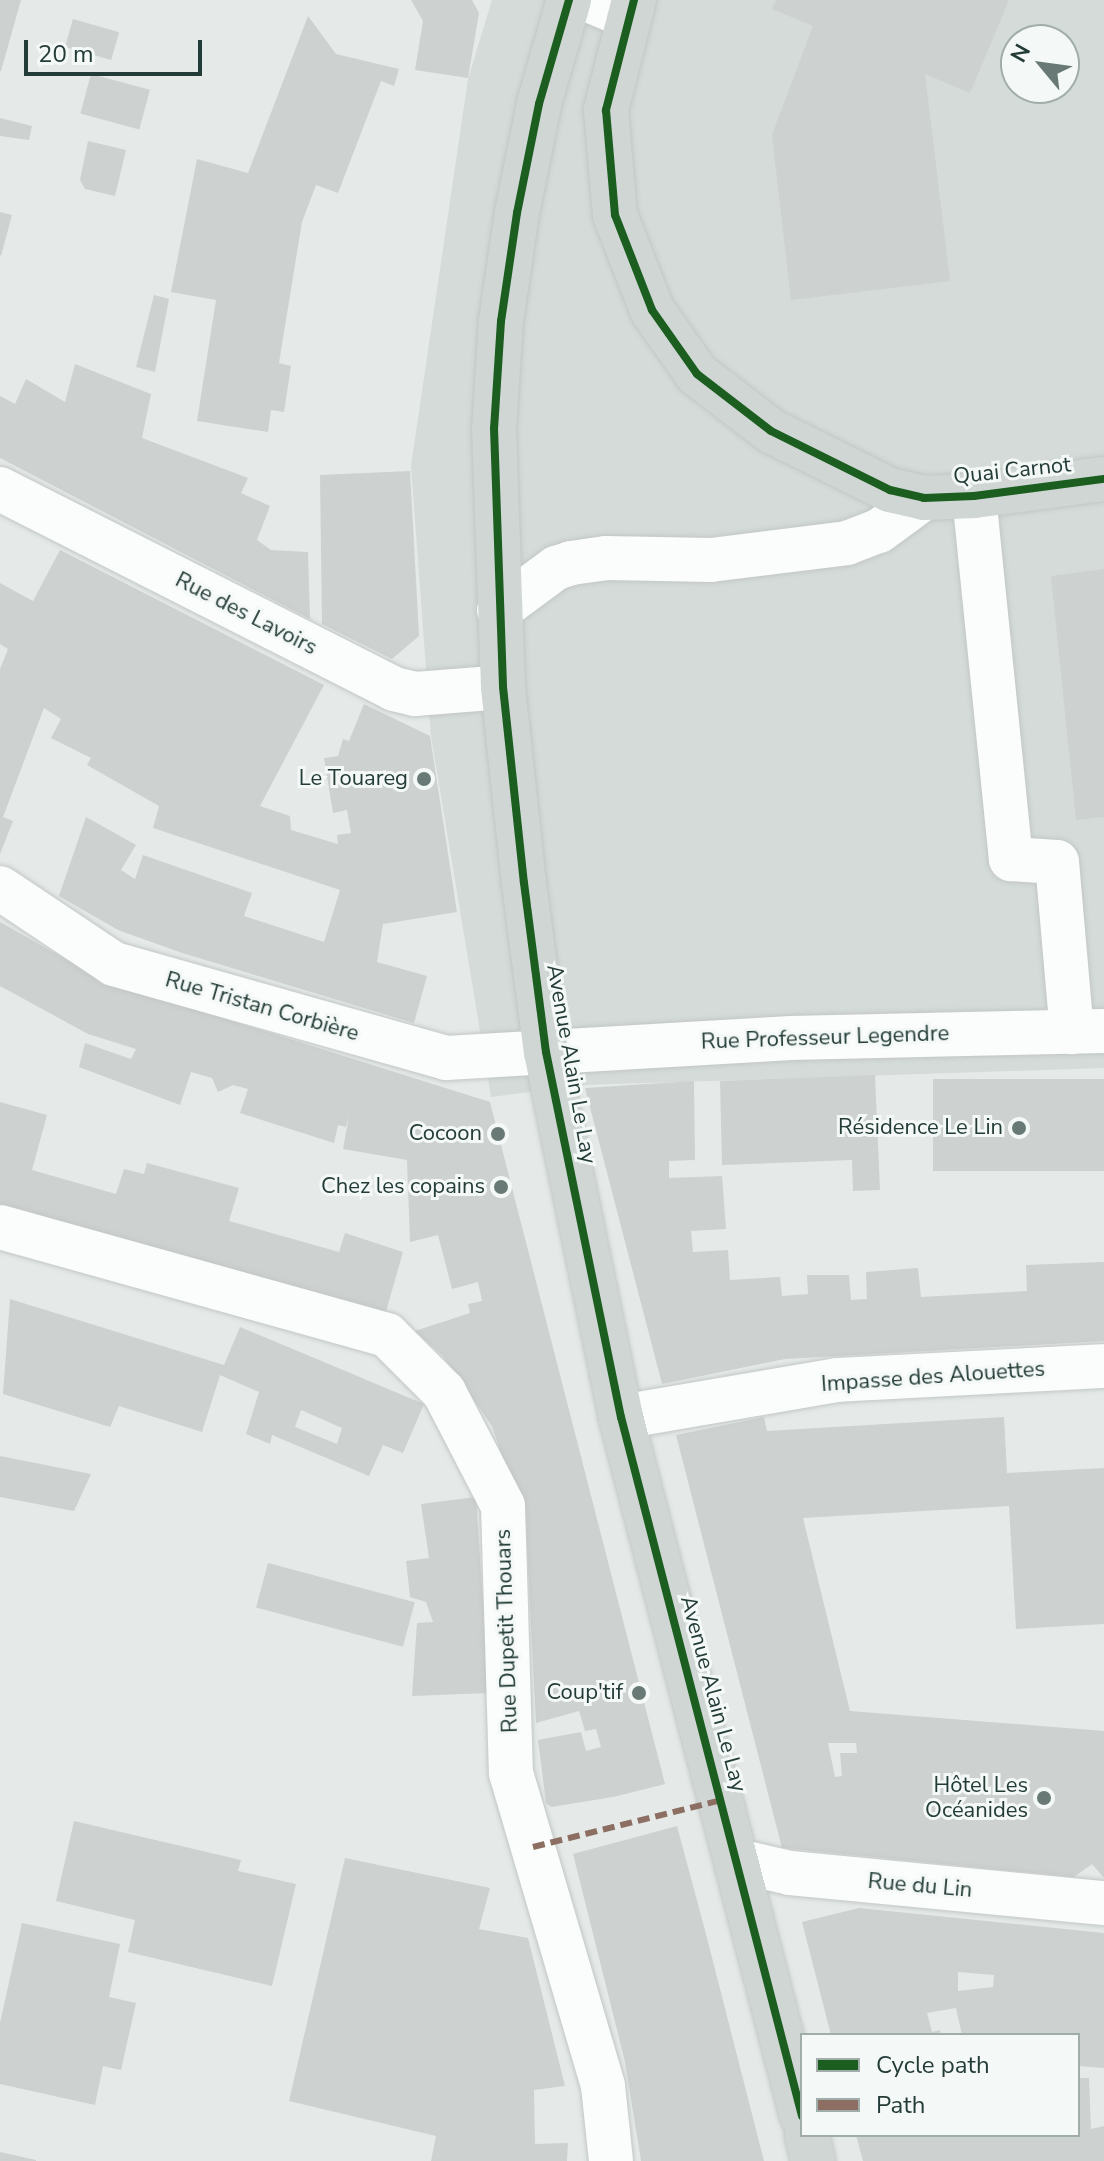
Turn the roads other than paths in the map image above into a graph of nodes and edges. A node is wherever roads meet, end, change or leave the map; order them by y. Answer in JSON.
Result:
{"nodes":[{"id":1,"x":569,"y":0,"type":"edge"},
{"id":2,"x":588,"y":0,"type":"edge"},
{"id":3,"x":631,"y":8,"type":"edge"},
{"id":4,"x":1104,"y":479,"type":"edge"},
{"id":5,"x":0,"y":489,"type":"edge"},
{"id":6,"x":974,"y":496,"type":"junction"},
{"id":7,"x":924,"y":498,"type":"junction"},
{"id":8,"x":499,"y":610,"type":"junction"},
{"id":9,"x":503,"y":687,"type":"junction"},
{"id":10,"x":0,"y":888,"type":"edge"},
{"id":11,"x":1088,"y":1031,"type":"edge"},
{"id":12,"x":546,"y":1052,"type":"junction"},
{"id":13,"x":0,"y":1227,"type":"edge"},
{"id":14,"x":1104,"y":1366,"type":"edge"},
{"id":15,"x":621,"y":1417,"type":"junction"},
{"id":16,"x":738,"y":1861,"type":"junction"},
{"id":17,"x":1104,"y":1903,"type":"edge"},
{"id":18,"x":800,"y":2108,"type":"edge"},
{"id":19,"x":807,"y":2137,"type":"edge"},
{"id":20,"x":611,"y":2161,"type":"edge"},
{"id":21,"x":813,"y":2161,"type":"edge"}],
"edges":[{"from":1,"to":8,"type":"main road","name":"Avenue Alain Le Lay"},
{"from":2,"to":3,"type":"street"},
{"from":3,"to":7,"type":"main road"},
{"from":4,"to":6,"type":"main road","name":"Quai Carnot"},
{"from":5,"to":9,"type":"street","name":"Rue des Lavoirs"},
{"from":6,"to":7,"type":"main road","name":"Quai Carnot"},
{"from":6,"to":11,"type":"street"},
{"from":7,"to":8,"type":"street","name":"Quai Carnot"},
{"from":8,"to":9,"type":"main road","name":"Avenue Alain Le Lay"},
{"from":9,"to":12,"type":"main road","name":"Avenue Alain Le Lay"},
{"from":10,"to":12,"type":"street","name":"Rue Tristan Corbière"},
{"from":11,"to":12,"type":"street","name":"Rue Professeur Legendre"},
{"from":12,"to":15,"type":"main road","name":"Avenue Alain Le Lay"},
{"from":13,"to":20,"type":"street","name":"Rue Dupetit Thouars"},
{"from":14,"to":15,"type":"street","name":"Impasse des Alouettes"},
{"from":15,"to":16,"type":"main road","name":"Avenue Alain Le Lay"},
{"from":16,"to":17,"type":"street","name":"Rue du Lin"},
{"from":16,"to":18,"type":"main road","name":"Avenue Alain Le Lay"},
{"from":19,"to":21,"type":"main road"}]}
